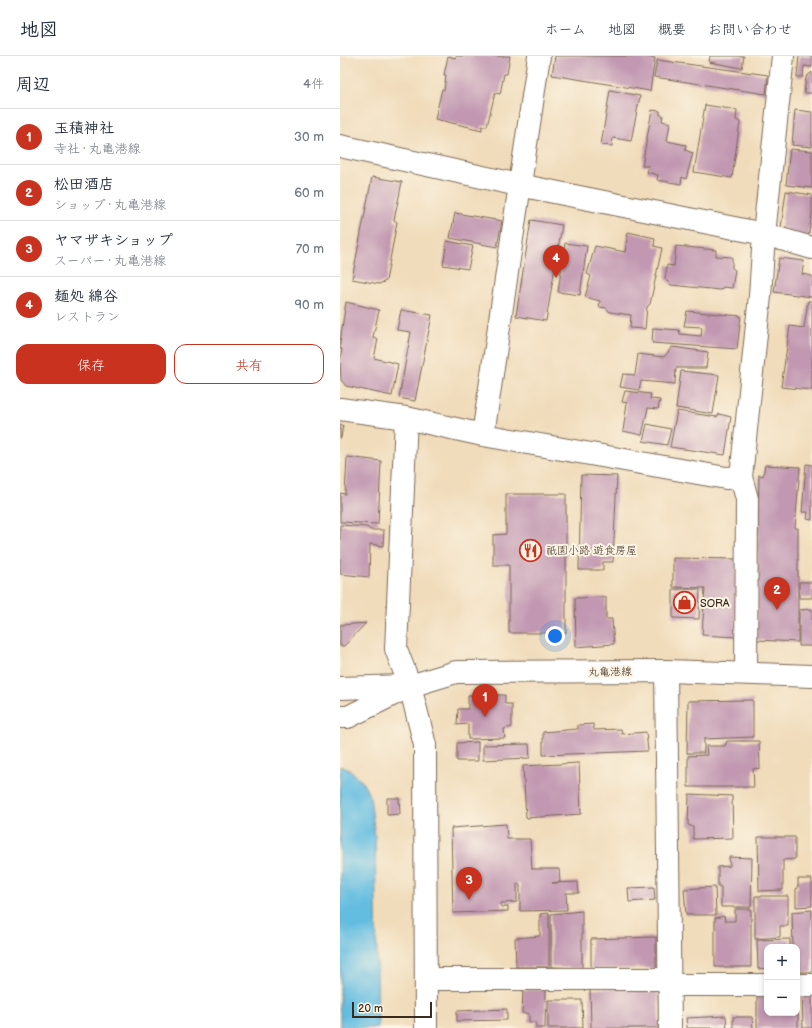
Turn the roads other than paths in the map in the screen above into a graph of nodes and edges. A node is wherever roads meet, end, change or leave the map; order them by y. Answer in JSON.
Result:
{"nodes":[{"id":1,"x":539,"y":56,"type":"edge"},
{"id":2,"x":783,"y":56,"type":"edge"},
{"id":3,"x":340,"y":146,"type":"edge"},
{"id":4,"x":519,"y":186,"type":"junction"},
{"id":5,"x":764,"y":234,"type":"junction"},
{"id":6,"x":812,"y":248,"type":"edge"},
{"id":7,"x":340,"y":409,"type":"edge"},
{"id":8,"x":406,"y":418,"type":"junction"},
{"id":9,"x":483,"y":435,"type":"junction"},
{"id":10,"x":741,"y":477,"type":"junction"},
{"id":11,"x":666,"y":671,"type":"junction"},
{"id":12,"x":746,"y":673,"type":"junction"},
{"id":13,"x":812,"y":676,"type":"edge"},
{"id":14,"x":410,"y":686,"type":"junction"},
{"id":15,"x":340,"y":688,"type":"edge"},
{"id":16,"x":340,"y":717,"type":"edge"},
{"id":17,"x":426,"y":979,"type":"junction"},
{"id":18,"x":670,"y":982,"type":"junction"},
{"id":19,"x":764,"y":985,"type":"edge"},
{"id":20,"x":800,"y":985,"type":"edge"},
{"id":21,"x":812,"y":985,"type":"edge"},
{"id":22,"x":426,"y":1028,"type":"edge"},
{"id":23,"x":670,"y":1028,"type":"edge"}],
"edges":[{"from":1,"to":4,"type":"street"},
{"from":2,"to":5,"type":"street"},
{"from":3,"to":4,"type":"street"},
{"from":4,"to":5,"type":"street"},
{"from":4,"to":9,"type":"street"},
{"from":5,"to":6,"type":"street"},
{"from":5,"to":10,"type":"street"},
{"from":7,"to":8,"type":"street"},
{"from":8,"to":9,"type":"street"},
{"from":8,"to":14,"type":"street"},
{"from":9,"to":10,"type":"street"},
{"from":10,"to":12,"type":"street"},
{"from":11,"to":12,"type":"street","name":"丸亀港線"},
{"from":11,"to":14,"type":"street","name":"丸亀港線"},
{"from":11,"to":18,"type":"street"},
{"from":12,"to":13,"type":"street","name":"丸亀港線"},
{"from":14,"to":15,"type":"street","name":"丸亀港線"},
{"from":14,"to":16,"type":"street","name":"丸亀港線"},
{"from":14,"to":17,"type":"street"},
{"from":17,"to":18,"type":"street"},
{"from":17,"to":22,"type":"street"},
{"from":18,"to":19,"type":"street"},
{"from":18,"to":23,"type":"street"},
{"from":20,"to":21,"type":"street"}]}
